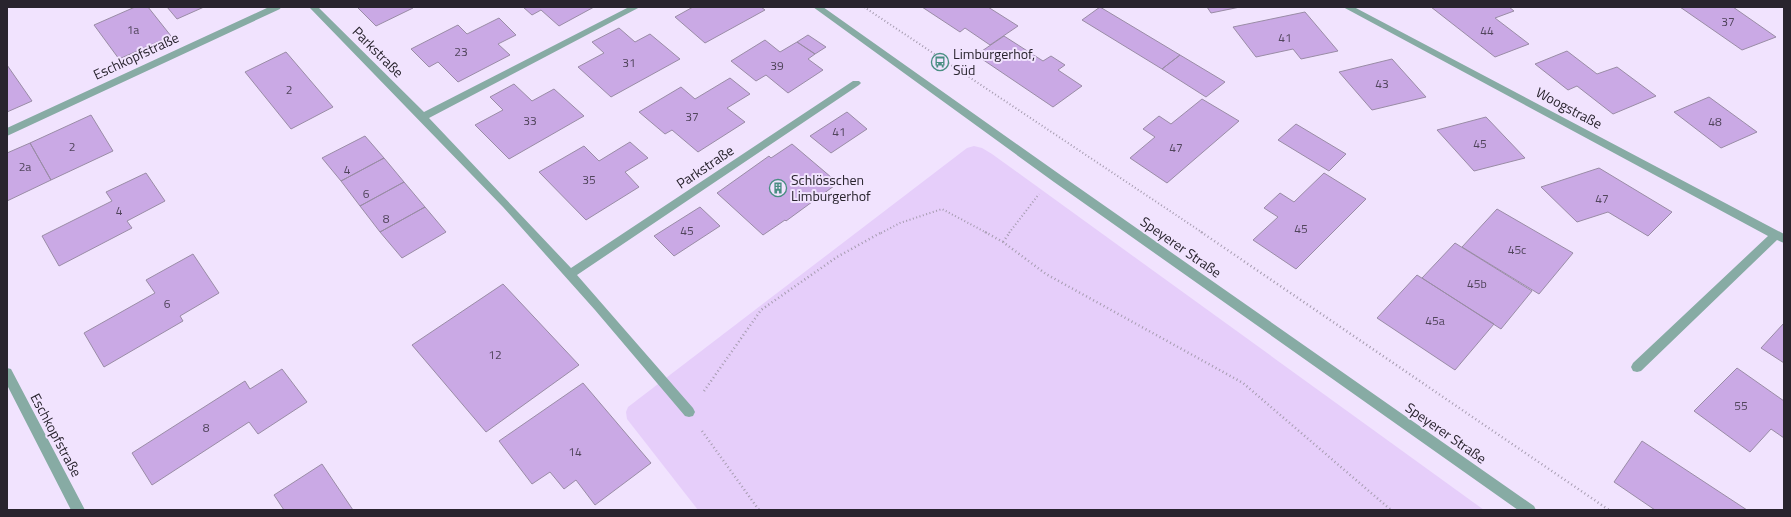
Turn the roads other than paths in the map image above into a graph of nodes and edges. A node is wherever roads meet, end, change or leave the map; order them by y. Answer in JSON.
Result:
{"nodes":[{"id":1,"x":277,"y":7,"type":"edge"},
{"id":2,"x":313,"y":7,"type":"edge"},
{"id":3,"x":636,"y":7,"type":"edge"},
{"id":4,"x":817,"y":7,"type":"edge"},
{"id":5,"x":1347,"y":7,"type":"edge"},
{"id":6,"x":856,"y":83,"type":"dead end"},
{"id":7,"x":423,"y":117,"type":"junction"},
{"id":8,"x":7,"y":132,"type":"edge"},
{"id":9,"x":1780,"y":237,"type":"edge"},
{"id":10,"x":570,"y":274,"type":"junction"},
{"id":11,"x":1637,"y":367,"type":"dead end"},
{"id":12,"x":7,"y":373,"type":"edge"},
{"id":13,"x":689,"y":412,"type":"road end"},
{"id":14,"x":78,"y":510,"type":"edge"},
{"id":15,"x":1529,"y":510,"type":"edge"}],
"edges":[{"from":1,"to":8,"type":"street","name":"Eschkopfstraße"},
{"from":2,"to":7,"type":"street","name":"Parkstraße"},
{"from":3,"to":7,"type":"street"},
{"from":4,"to":15,"type":"street","name":"Speyerer Straße"},
{"from":5,"to":9,"type":"street","name":"Woogstraße"},
{"from":6,"to":10,"type":"street","name":"Parkstraße"},
{"from":7,"to":10,"type":"street","name":"Parkstraße"},
{"from":9,"to":11,"type":"street","name":"Woogstraße"},
{"from":10,"to":13,"type":"street","name":"Parkstraße"},
{"from":12,"to":14,"type":"street","name":"Eschkopfstraße"}]}
